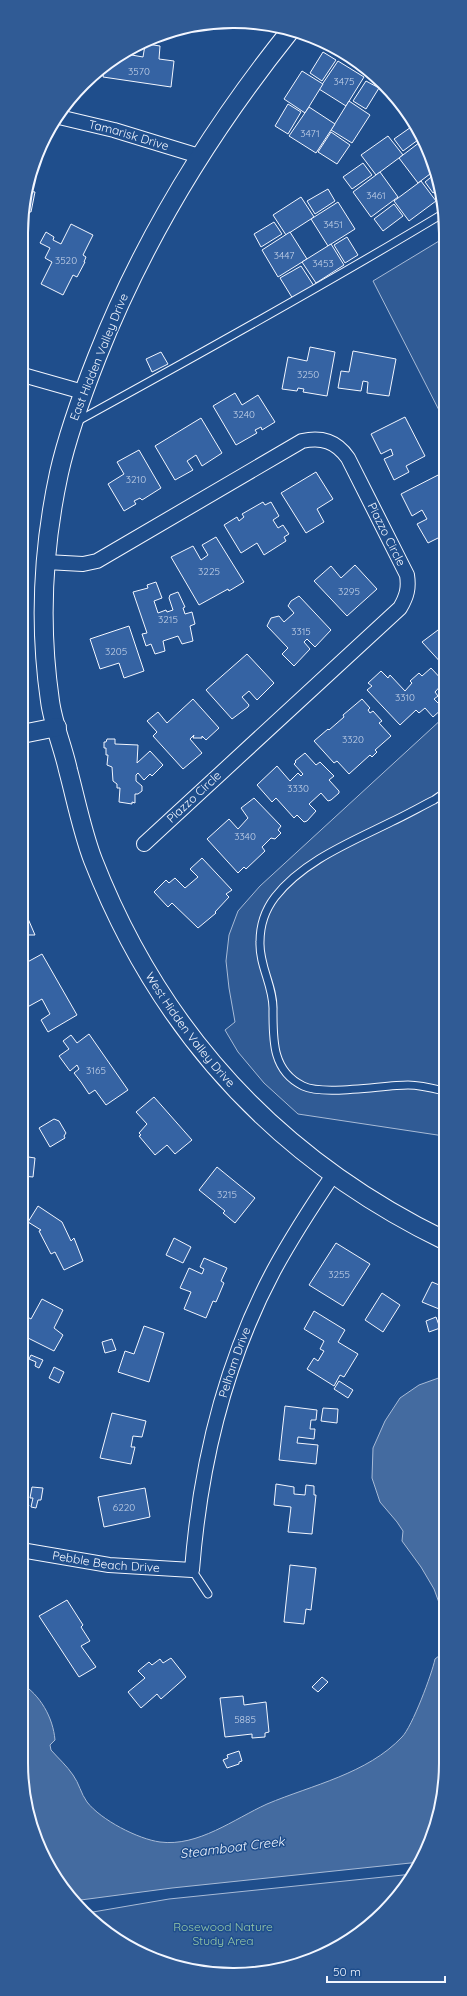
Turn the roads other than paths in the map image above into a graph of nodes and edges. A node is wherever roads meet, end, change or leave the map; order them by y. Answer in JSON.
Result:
{"nodes":[{"id":1,"x":287,"y":35,"type":"edge"},
{"id":2,"x":63,"y":118,"type":"edge"},
{"id":3,"x":199,"y":156,"type":"junction"},
{"id":4,"x":438,"y":216,"type":"edge"},
{"id":5,"x":28,"y":376,"type":"edge"},
{"id":6,"x":83,"y":392,"type":"junction"},
{"id":7,"x":72,"y":424,"type":"junction"},
{"id":8,"x":46,"y":562,"type":"junction"},
{"id":9,"x":57,"y":727,"type":"junction"},
{"id":10,"x":28,"y":733,"type":"edge"},
{"id":11,"x":439,"y":796,"type":"edge"},
{"id":12,"x":144,"y":844,"type":"dead end"},
{"id":13,"x":439,"y":1090,"type":"edge"},
{"id":14,"x":333,"y":1174,"type":"junction"},
{"id":15,"x":439,"y":1237,"type":"edge"},
{"id":16,"x":28,"y":1552,"type":"edge"},
{"id":17,"x":192,"y":1570,"type":"junction"},
{"id":18,"x":208,"y":1594,"type":"dead end"}],
"edges":[{"from":1,"to":3,"type":"street","name":"East Hidden Valley Drive"},
{"from":2,"to":3,"type":"street","name":"Tamarisk Drive"},
{"from":3,"to":6,"type":"street","name":"East Hidden Valley Drive"},
{"from":4,"to":7,"type":"lane"},
{"from":5,"to":6,"type":"street"},
{"from":6,"to":7,"type":"street","name":"East Hidden Valley Drive"},
{"from":7,"to":8,"type":"street","name":"East Hidden Valley Drive"},
{"from":8,"to":9,"type":"street","name":"East Hidden Valley Drive"},
{"from":8,"to":12,"type":"street","name":"Piazzo Circle"},
{"from":9,"to":10,"type":"street"},
{"from":9,"to":14,"type":"street","name":"West Hidden Valley Drive"},
{"from":11,"to":13,"type":"lane"},
{"from":14,"to":15,"type":"street","name":"West Hidden Valley Drive"},
{"from":14,"to":17,"type":"street","name":"Pelham Drive"},
{"from":16,"to":17,"type":"street","name":"Pebble Beach Drive"},
{"from":17,"to":18,"type":"lane"}]}
